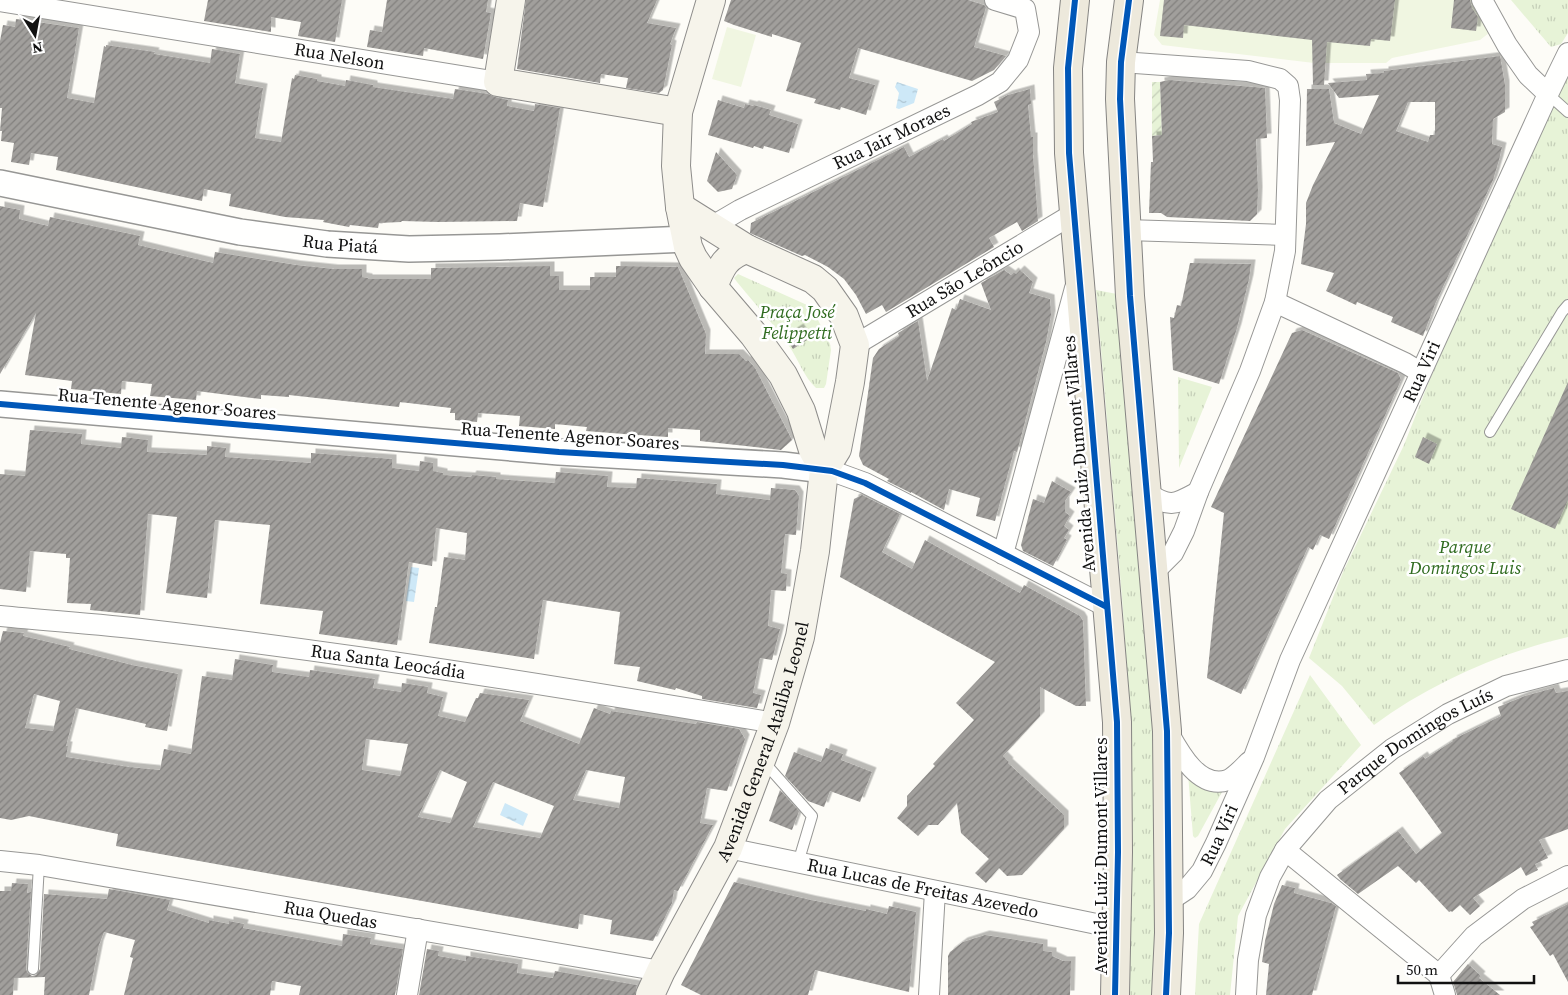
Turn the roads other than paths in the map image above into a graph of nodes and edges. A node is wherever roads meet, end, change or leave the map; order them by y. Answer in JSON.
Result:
{"nodes":[{"id":1,"x":511,"y":0,"type":"edge"},
{"id":2,"x":711,"y":0,"type":"edge"},
{"id":3,"x":995,"y":0,"type":"edge"},
{"id":4,"x":1075,"y":0,"type":"edge"},
{"id":5,"x":1129,"y":0,"type":"edge"},
{"id":6,"x":1482,"y":0,"type":"edge"},
{"id":7,"x":0,"y":1,"type":"edge"},
{"id":8,"x":1568,"y":53,"type":"edge"},
{"id":9,"x":1121,"y":62,"type":"junction"},
{"id":10,"x":498,"y":82,"type":"junction"},
{"id":11,"x":1548,"y":94,"type":"junction"},
{"id":12,"x":678,"y":112,"type":"junction"},
{"id":13,"x":1568,"y":112,"type":"edge"},
{"id":14,"x":0,"y":183,"type":"edge"},
{"id":15,"x":680,"y":206,"type":"junction"},
{"id":16,"x":1073,"y":214,"type":"junction"},
{"id":17,"x":711,"y":227,"type":"junction"},
{"id":18,"x":1126,"y":230,"type":"junction"},
{"id":19,"x":1285,"y":235,"type":"junction"},
{"id":20,"x":687,"y":239,"type":"junction"},
{"id":21,"x":747,"y":249,"type":"junction"},
{"id":22,"x":1078,"y":277,"type":"junction"},
{"id":23,"x":713,"y":287,"type":"junction"},
{"id":24,"x":1275,"y":302,"type":"junction"},
{"id":25,"x":1568,"y":305,"type":"edge"},
{"id":26,"x":855,"y":345,"type":"junction"},
{"id":27,"x":1420,"y":372,"type":"junction"},
{"id":28,"x":848,"y":397,"type":"junction"},
{"id":29,"x":0,"y":404,"type":"edge"},
{"id":30,"x":801,"y":411,"type":"junction"},
{"id":31,"x":1490,"y":432,"type":"dead end"},
{"id":32,"x":824,"y":470,"type":"junction"},
{"id":33,"x":1198,"y":492,"type":"junction"},
{"id":34,"x":1147,"y":493,"type":"junction"},
{"id":35,"x":1003,"y":554,"type":"junction"},
{"id":36,"x":1154,"y":572,"type":"junction"},
{"id":37,"x":1107,"y":607,"type":"junction"},
{"id":38,"x":0,"y":616,"type":"edge"},
{"id":39,"x":1568,"y":670,"type":"edge"},
{"id":40,"x":775,"y":723,"type":"junction"},
{"id":41,"x":1167,"y":731,"type":"junction"},
{"id":42,"x":1254,"y":757,"type":"junction"},
{"id":43,"x":761,"y":759,"type":"junction"},
{"id":44,"x":728,"y":848,"type":"junction"},
{"id":45,"x":1285,"y":850,"type":"junction"},
{"id":46,"x":0,"y":861,"type":"edge"},
{"id":47,"x":798,"y":863,"type":"junction"},
{"id":48,"x":39,"y":865,"type":"junction"},
{"id":49,"x":1568,"y":876,"type":"edge"},
{"id":50,"x":935,"y":891,"type":"junction"},
{"id":51,"x":1169,"y":901,"type":"junction"},
{"id":52,"x":1116,"y":928,"type":"junction"},
{"id":53,"x":418,"y":929,"type":"junction"},
{"id":54,"x":33,"y":969,"type":"dead end"},
{"id":55,"x":661,"y":971,"type":"junction"},
{"id":56,"x":1439,"y":975,"type":"junction"},
{"id":57,"x":407,"y":995,"type":"edge"},
{"id":58,"x":650,"y":995,"type":"edge"},
{"id":59,"x":929,"y":995,"type":"edge"},
{"id":60,"x":1115,"y":995,"type":"edge"},
{"id":61,"x":1166,"y":995,"type":"edge"},
{"id":62,"x":1246,"y":995,"type":"edge"},
{"id":63,"x":1445,"y":995,"type":"edge"}],
"edges":[{"from":1,"to":10,"type":"main road"},
{"from":2,"to":12,"type":"main road"},
{"from":3,"to":17,"type":"street","name":"Rua Jair Moraes"},
{"from":4,"to":16,"type":"main road","name":"Avenida Luiz Dumont Villares"},
{"from":5,"to":9,"type":"main road"},
{"from":6,"to":11,"type":"street"},
{"from":7,"to":10,"type":"street","name":"Rua Nelson"},
{"from":8,"to":11,"type":"street","name":"Rua Viri"},
{"from":9,"to":18,"type":"main road"},
{"from":9,"to":19,"type":"street"},
{"from":10,"to":12,"type":"main road","name":"Rua Nelson"},
{"from":11,"to":13,"type":"lane"},
{"from":11,"to":27,"type":"street","name":"Rua Viri"},
{"from":12,"to":15,"type":"main road"},
{"from":14,"to":20,"type":"street","name":"Rua Piatá"},
{"from":15,"to":17,"type":"main road","name":"Avenida General Ataliba Leonel"},
{"from":15,"to":20,"type":"main road"},
{"from":16,"to":22,"type":"main road","name":"Avenida Luiz Dumont Villares"},
{"from":16,"to":26,"type":"street","name":"Rua São Leôncio"},
{"from":17,"to":21,"type":"main road","name":"Avenida General Ataliba Leonel"},
{"from":18,"to":19,"type":"street"},
{"from":18,"to":34,"type":"main road"},
{"from":19,"to":24,"type":"street"},
{"from":20,"to":23,"type":"main road"},
{"from":21,"to":23,"type":"main road"},
{"from":21,"to":26,"type":"main road","name":"Avenida General Ataliba Leonel"},
{"from":22,"to":35,"type":"street"},
{"from":22,"to":37,"type":"main road","name":"Avenida Luiz Dumont Villares"},
{"from":23,"to":30,"type":"main road"},
{"from":24,"to":27,"type":"street"},
{"from":24,"to":33,"type":"street"},
{"from":25,"to":31,"type":"lane"},
{"from":26,"to":28,"type":"main road","name":"Avenida General Ataliba Leonel"},
{"from":27,"to":42,"type":"street","name":"Rua Viri"},
{"from":28,"to":30,"type":"main road"},
{"from":28,"to":32,"type":"main road","name":"Avenida General Ataliba Leonel"},
{"from":29,"to":32,"type":"street","name":"Rua Tenente Agenor Soares"},
{"from":30,"to":32,"type":"main road"},
{"from":32,"to":35,"type":"street","name":"Rua Tenente Agenor Soares"},
{"from":32,"to":40,"type":"main road","name":"Avenida General Ataliba Leonel"},
{"from":33,"to":34,"type":"street"},
{"from":33,"to":36,"type":"street"},
{"from":34,"to":36,"type":"main road"},
{"from":35,"to":37,"type":"street","name":"Rua Tenente Agenor Soares"},
{"from":36,"to":41,"type":"main road"},
{"from":37,"to":52,"type":"main road","name":"Avenida Luiz Dumont Villares"},
{"from":38,"to":40,"type":"street","name":"Rua Santa Leocádia"},
{"from":39,"to":45,"type":"street","name":"Parque Domingos Luís"},
{"from":40,"to":43,"type":"main road","name":"Avenida General Ataliba Leonel"},
{"from":41,"to":42,"type":"street","name":"Rua Viri"},
{"from":41,"to":51,"type":"main road"},
{"from":42,"to":51,"type":"street","name":"Rua Viri"},
{"from":43,"to":44,"type":"main road","name":"Avenida General Ataliba Leonel"},
{"from":43,"to":47,"type":"lane"},
{"from":44,"to":47,"type":"street","name":"Rua Lucas de Freitas Azevedo"},
{"from":44,"to":55,"type":"main road","name":"Avenida General Ataliba Leonel"},
{"from":45,"to":56,"type":"street"},
{"from":45,"to":62,"type":"street","name":"Parque Domingos Luís"},
{"from":46,"to":48,"type":"street","name":"Rua Quedas"},
{"from":47,"to":50,"type":"street","name":"Rua Lucas de Freitas Azevedo"},
{"from":48,"to":53,"type":"street","name":"Rua Quedas"},
{"from":48,"to":54,"type":"lane"},
{"from":49,"to":56,"type":"street"},
{"from":50,"to":52,"type":"street","name":"Rua Lucas de Freitas Azevedo"},
{"from":50,"to":59,"type":"street"},
{"from":51,"to":61,"type":"main road"},
{"from":52,"to":60,"type":"main road","name":"Avenida Luiz Dumont Villares"},
{"from":53,"to":55,"type":"street","name":"Rua Quedas"},
{"from":53,"to":57,"type":"street"},
{"from":55,"to":58,"type":"main road","name":"Avenida General Ataliba Leonel"},
{"from":56,"to":63,"type":"street"}]}
